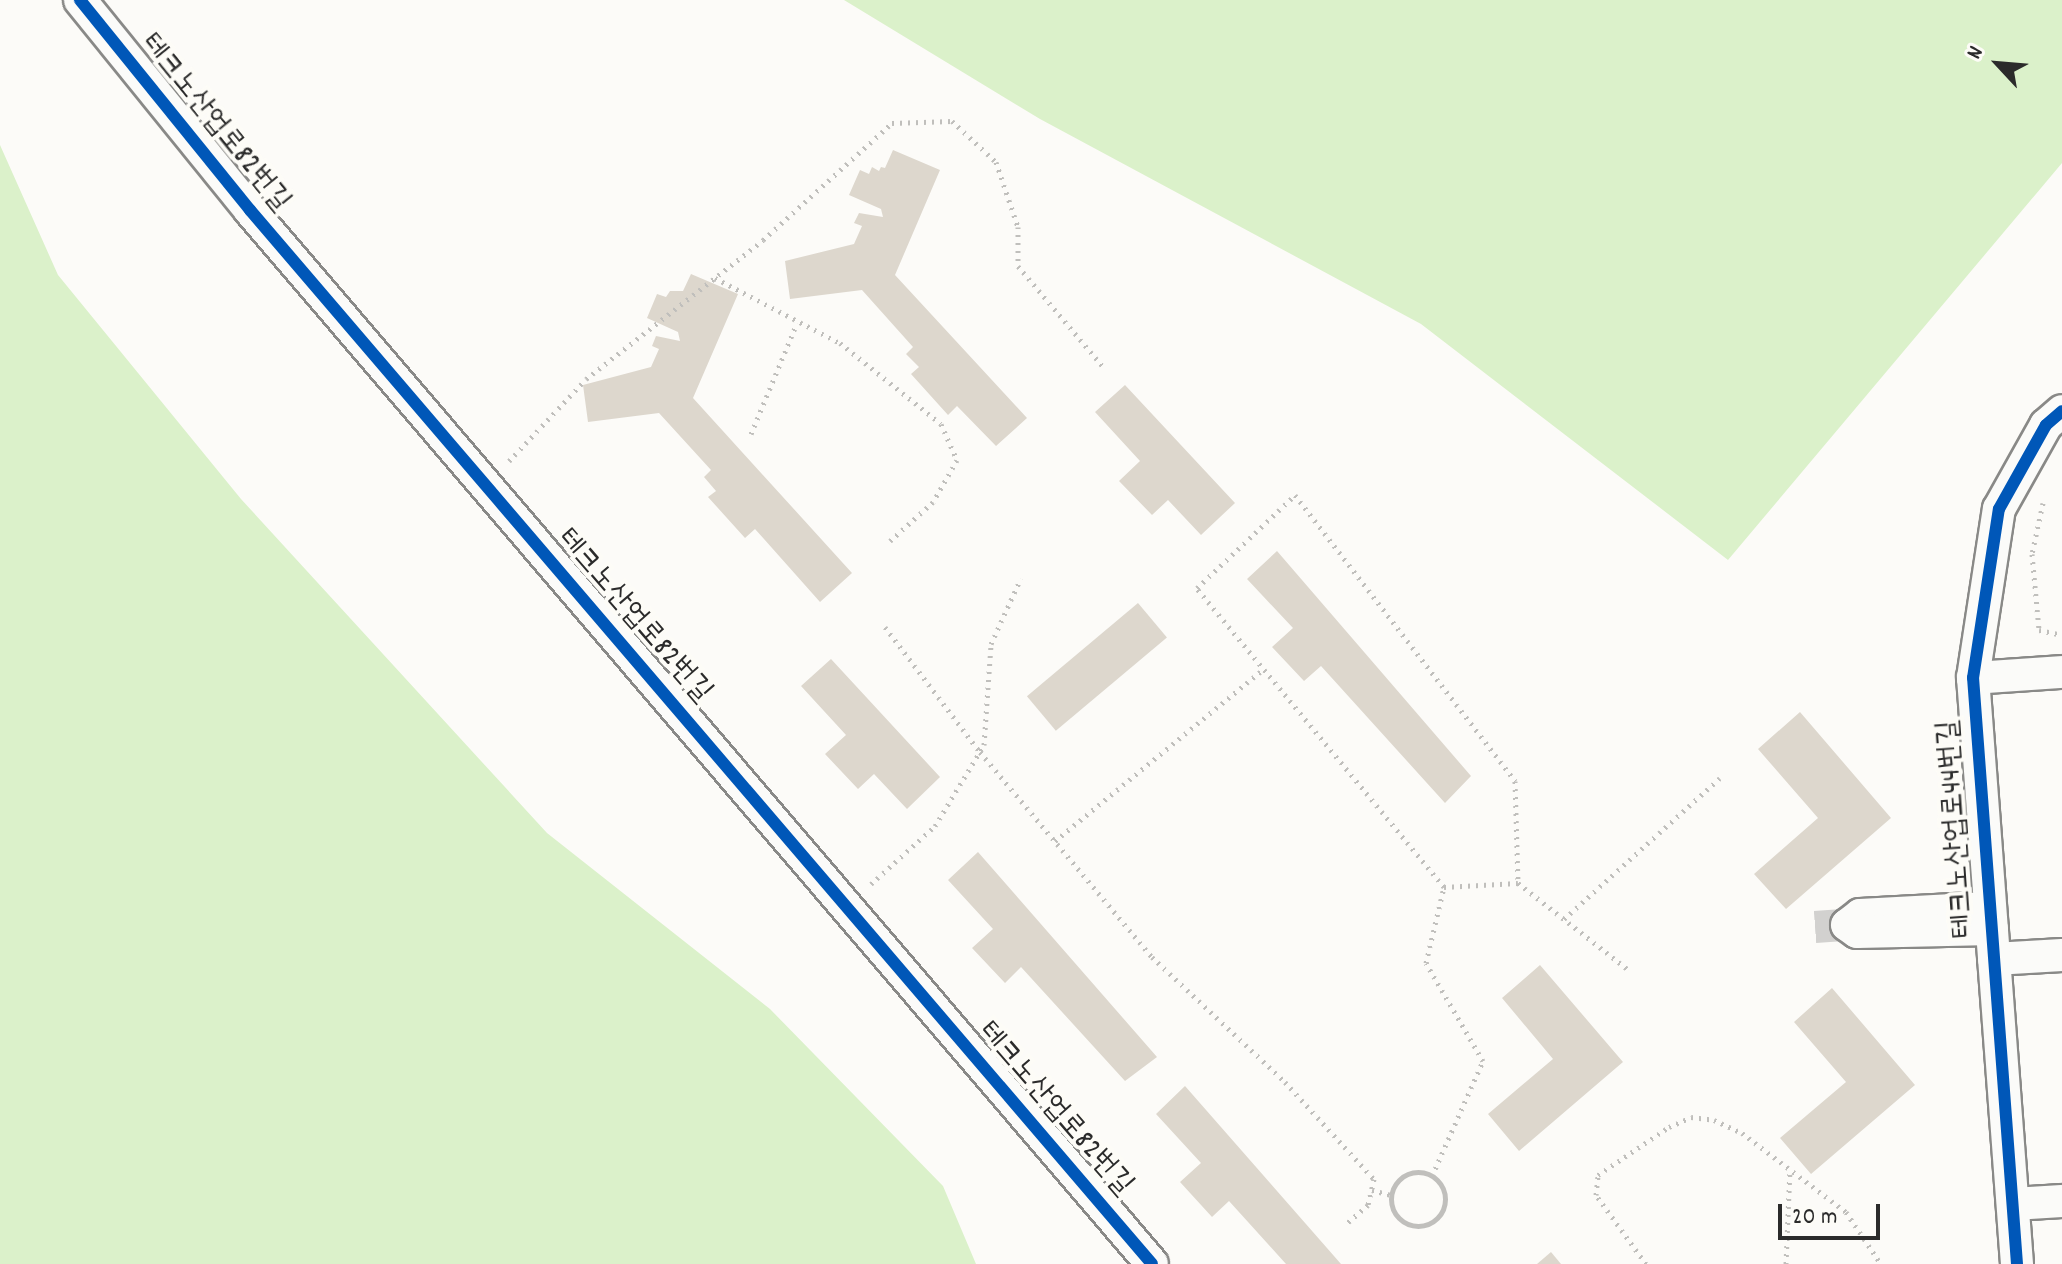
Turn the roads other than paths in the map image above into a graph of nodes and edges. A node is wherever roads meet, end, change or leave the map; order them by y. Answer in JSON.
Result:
{"nodes":[{"id":1,"x":80,"y":0,"type":"edge"},
{"id":2,"x":2062,"y":411,"type":"edge"},
{"id":3,"x":2062,"y":672,"type":"edge"},
{"id":4,"x":1973,"y":678,"type":"junction"},
{"id":5,"x":1992,"y":932,"type":"junction"},
{"id":6,"x":2062,"y":955,"type":"edge"},
{"id":7,"x":2062,"y":1201,"type":"edge"},
{"id":8,"x":2013,"y":1204,"type":"junction"},
{"id":9,"x":1152,"y":1264,"type":"edge"},
{"id":10,"x":2017,"y":1264,"type":"edge"}],
"edges":[{"from":1,"to":9,"type":"street","name":"테크노산업로82번길"},
{"from":2,"to":4,"type":"street","name":"테크노산업로44번길"},
{"from":3,"to":4,"type":"street","name":"테크노산업로44번길"},
{"from":4,"to":5,"type":"street","name":"테크노산업로44번길"},
{"from":5,"to":6,"type":"street","name":"테크노산업로44번길"},
{"from":5,"to":8,"type":"street","name":"테크노산업로44번길"},
{"from":7,"to":8,"type":"street"},
{"from":8,"to":10,"type":"street","name":"테크노산업로44번길"}]}
